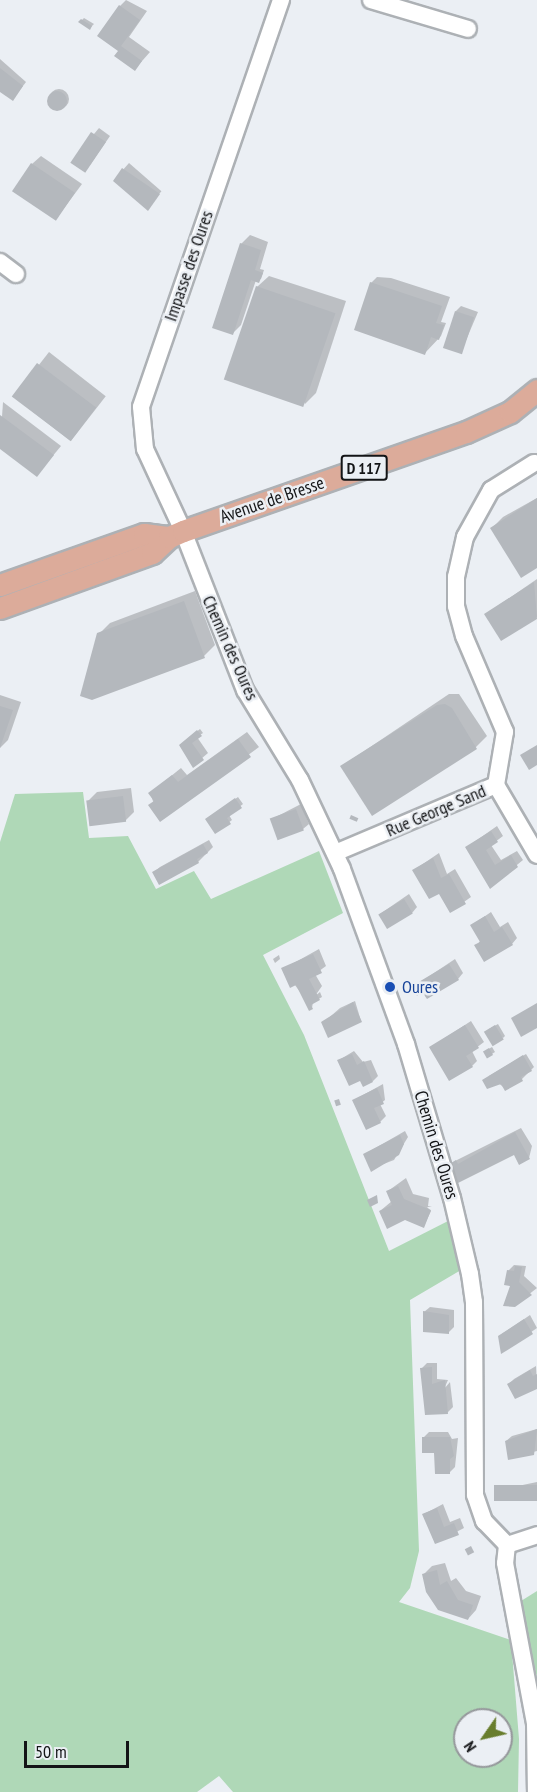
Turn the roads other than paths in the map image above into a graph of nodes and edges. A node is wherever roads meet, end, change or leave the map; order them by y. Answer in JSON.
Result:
{"nodes":[{"id":1,"x":281,"y":0,"type":"edge"},
{"id":2,"x":371,"y":0,"type":"edge"},
{"id":3,"x":468,"y":29,"type":"dead end"},
{"id":4,"x":0,"y":262,"type":"edge"},
{"id":5,"x":16,"y":274,"type":"dead end"},
{"id":6,"x":537,"y":390,"type":"edge"},
{"id":7,"x":534,"y":463,"type":"dead end"},
{"id":8,"x":176,"y":534,"type":"junction"},
{"id":9,"x":0,"y":585,"type":"edge"},
{"id":10,"x":0,"y":608,"type":"edge"},
{"id":11,"x":496,"y":785,"type":"junction"},
{"id":12,"x":335,"y":853,"type":"junction"},
{"id":13,"x":537,"y":855,"type":"edge"},
{"id":14,"x":537,"y":1535,"type":"edge"},
{"id":15,"x":507,"y":1545,"type":"junction"},
{"id":16,"x":536,"y":1792,"type":"edge"}],
"edges":[{"from":1,"to":8,"type":"street","name":"Impasse des Oures"},
{"from":2,"to":3,"type":"street"},
{"from":4,"to":5,"type":"street"},
{"from":6,"to":8,"type":"main road","name":"Avenue de Bresse","number":"D 117"},
{"from":7,"to":11,"type":"street"},
{"from":8,"to":9,"type":"main road","name":"Avenue de Bresse","number":"D 117"},
{"from":8,"to":10,"type":"main road","name":"Avenue de Bresse","number":"D 117"},
{"from":8,"to":12,"type":"street","name":"Chemin des Oures"},
{"from":11,"to":12,"type":"street","name":"Rue George Sand"},
{"from":11,"to":13,"type":"street","name":"Rue George Sand"},
{"from":12,"to":15,"type":"street","name":"Chemin des Oures"},
{"from":14,"to":15,"type":"street"},
{"from":15,"to":16,"type":"street"}]}
